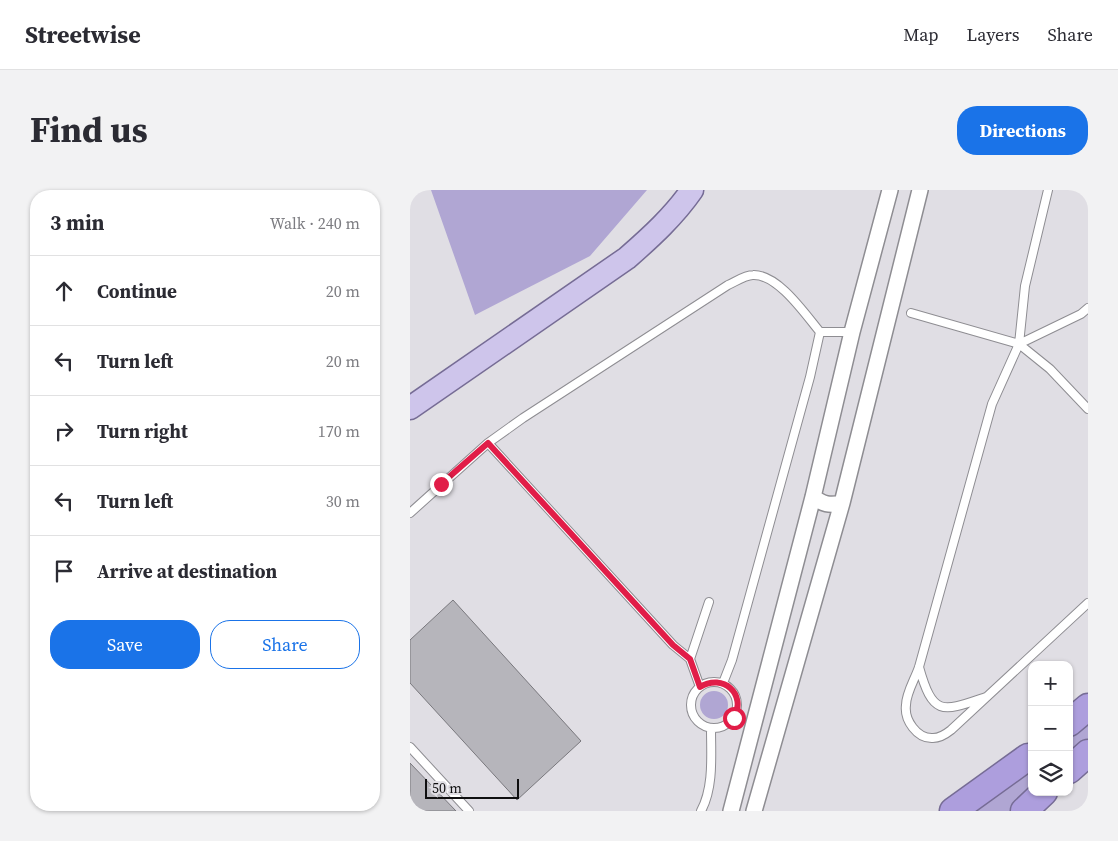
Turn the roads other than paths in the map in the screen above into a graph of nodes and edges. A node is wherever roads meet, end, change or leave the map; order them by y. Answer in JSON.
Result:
{"nodes":[{"id":1,"x":692,"y":190,"type":"edge"},
{"id":2,"x":890,"y":190,"type":"edge"},
{"id":3,"x":920,"y":190,"type":"edge"},
{"id":4,"x":1048,"y":190,"type":"edge"},
{"id":5,"x":1088,"y":308,"type":"edge"},
{"id":6,"x":911,"y":313,"type":"dead end"},
{"id":7,"x":820,"y":332,"type":"junction"},
{"id":8,"x":852,"y":332,"type":"junction"},
{"id":9,"x":1019,"y":344,"type":"junction"},
{"id":10,"x":410,"y":408,"type":"edge"},
{"id":11,"x":1088,"y":409,"type":"edge"},
{"id":12,"x":488,"y":443,"type":"junction"},
{"id":13,"x":812,"y":497,"type":"junction"},
{"id":14,"x":842,"y":503,"type":"junction"},
{"id":15,"x":410,"y":513,"type":"edge"},
{"id":16,"x":709,"y":602,"type":"dead end"},
{"id":17,"x":1088,"y":603,"type":"edge"},
{"id":18,"x":690,"y":659,"type":"junction"},
{"id":19,"x":919,"y":667,"type":"junction"},
{"id":20,"x":723,"y":683,"type":"junction"},
{"id":21,"x":700,"y":687,"type":"junction"},
{"id":22,"x":988,"y":696,"type":"junction"},
{"id":23,"x":1088,"y":707,"type":"edge"},
{"id":24,"x":1073,"y":719,"type":"edge"},
{"id":25,"x":712,"y":729,"type":"junction"},
{"id":26,"x":410,"y":747,"type":"edge"},
{"id":27,"x":1088,"y":753,"type":"edge"},
{"id":28,"x":1028,"y":756,"type":"edge"},
{"id":29,"x":1028,"y":757,"type":"edge"},
{"id":30,"x":1073,"y":766,"type":"edge"},
{"id":31,"x":1040,"y":796,"type":"edge"},
{"id":32,"x":469,"y":811,"type":"edge"},
{"id":33,"x":701,"y":811,"type":"edge"},
{"id":34,"x":731,"y":811,"type":"edge"},
{"id":35,"x":754,"y":811,"type":"edge"},
{"id":36,"x":953,"y":811,"type":"edge"},
{"id":37,"x":961,"y":811,"type":"edge"},
{"id":38,"x":1024,"y":811,"type":"edge"}],
"edges":[{"from":1,"to":10,"type":"main road"},
{"from":2,"to":8,"type":"street"},
{"from":3,"to":14,"type":"street"},
{"from":4,"to":9,"type":"lane"},
{"from":5,"to":9,"type":"lane"},
{"from":6,"to":9,"type":"lane"},
{"from":7,"to":8,"type":"lane"},
{"from":7,"to":12,"type":"lane"},
{"from":7,"to":20,"type":"lane"},
{"from":8,"to":13,"type":"street"},
{"from":9,"to":11,"type":"lane"},
{"from":9,"to":19,"type":"lane"},
{"from":12,"to":15,"type":"lane"},
{"from":12,"to":18,"type":"lane"},
{"from":13,"to":14,"type":"street"},
{"from":13,"to":34,"type":"street"},
{"from":14,"to":35,"type":"street"},
{"from":16,"to":18,"type":"lane"},
{"from":17,"to":22,"type":"lane"},
{"from":18,"to":21,"type":"lane"},
{"from":19,"to":22,"type":"lane"},
{"from":19,"to":22,"type":"lane"},
{"from":20,"to":21,"type":"lane"},
{"from":20,"to":25,"type":"lane"},
{"from":21,"to":25,"type":"lane"},
{"from":23,"to":24,"type":"highway"},
{"from":25,"to":33,"type":"lane"},
{"from":26,"to":32,"type":"lane"},
{"from":27,"to":30,"type":"highway"},
{"from":28,"to":36,"type":"highway"},
{"from":29,"to":37,"type":"highway"},
{"from":31,"to":38,"type":"highway"}]}
